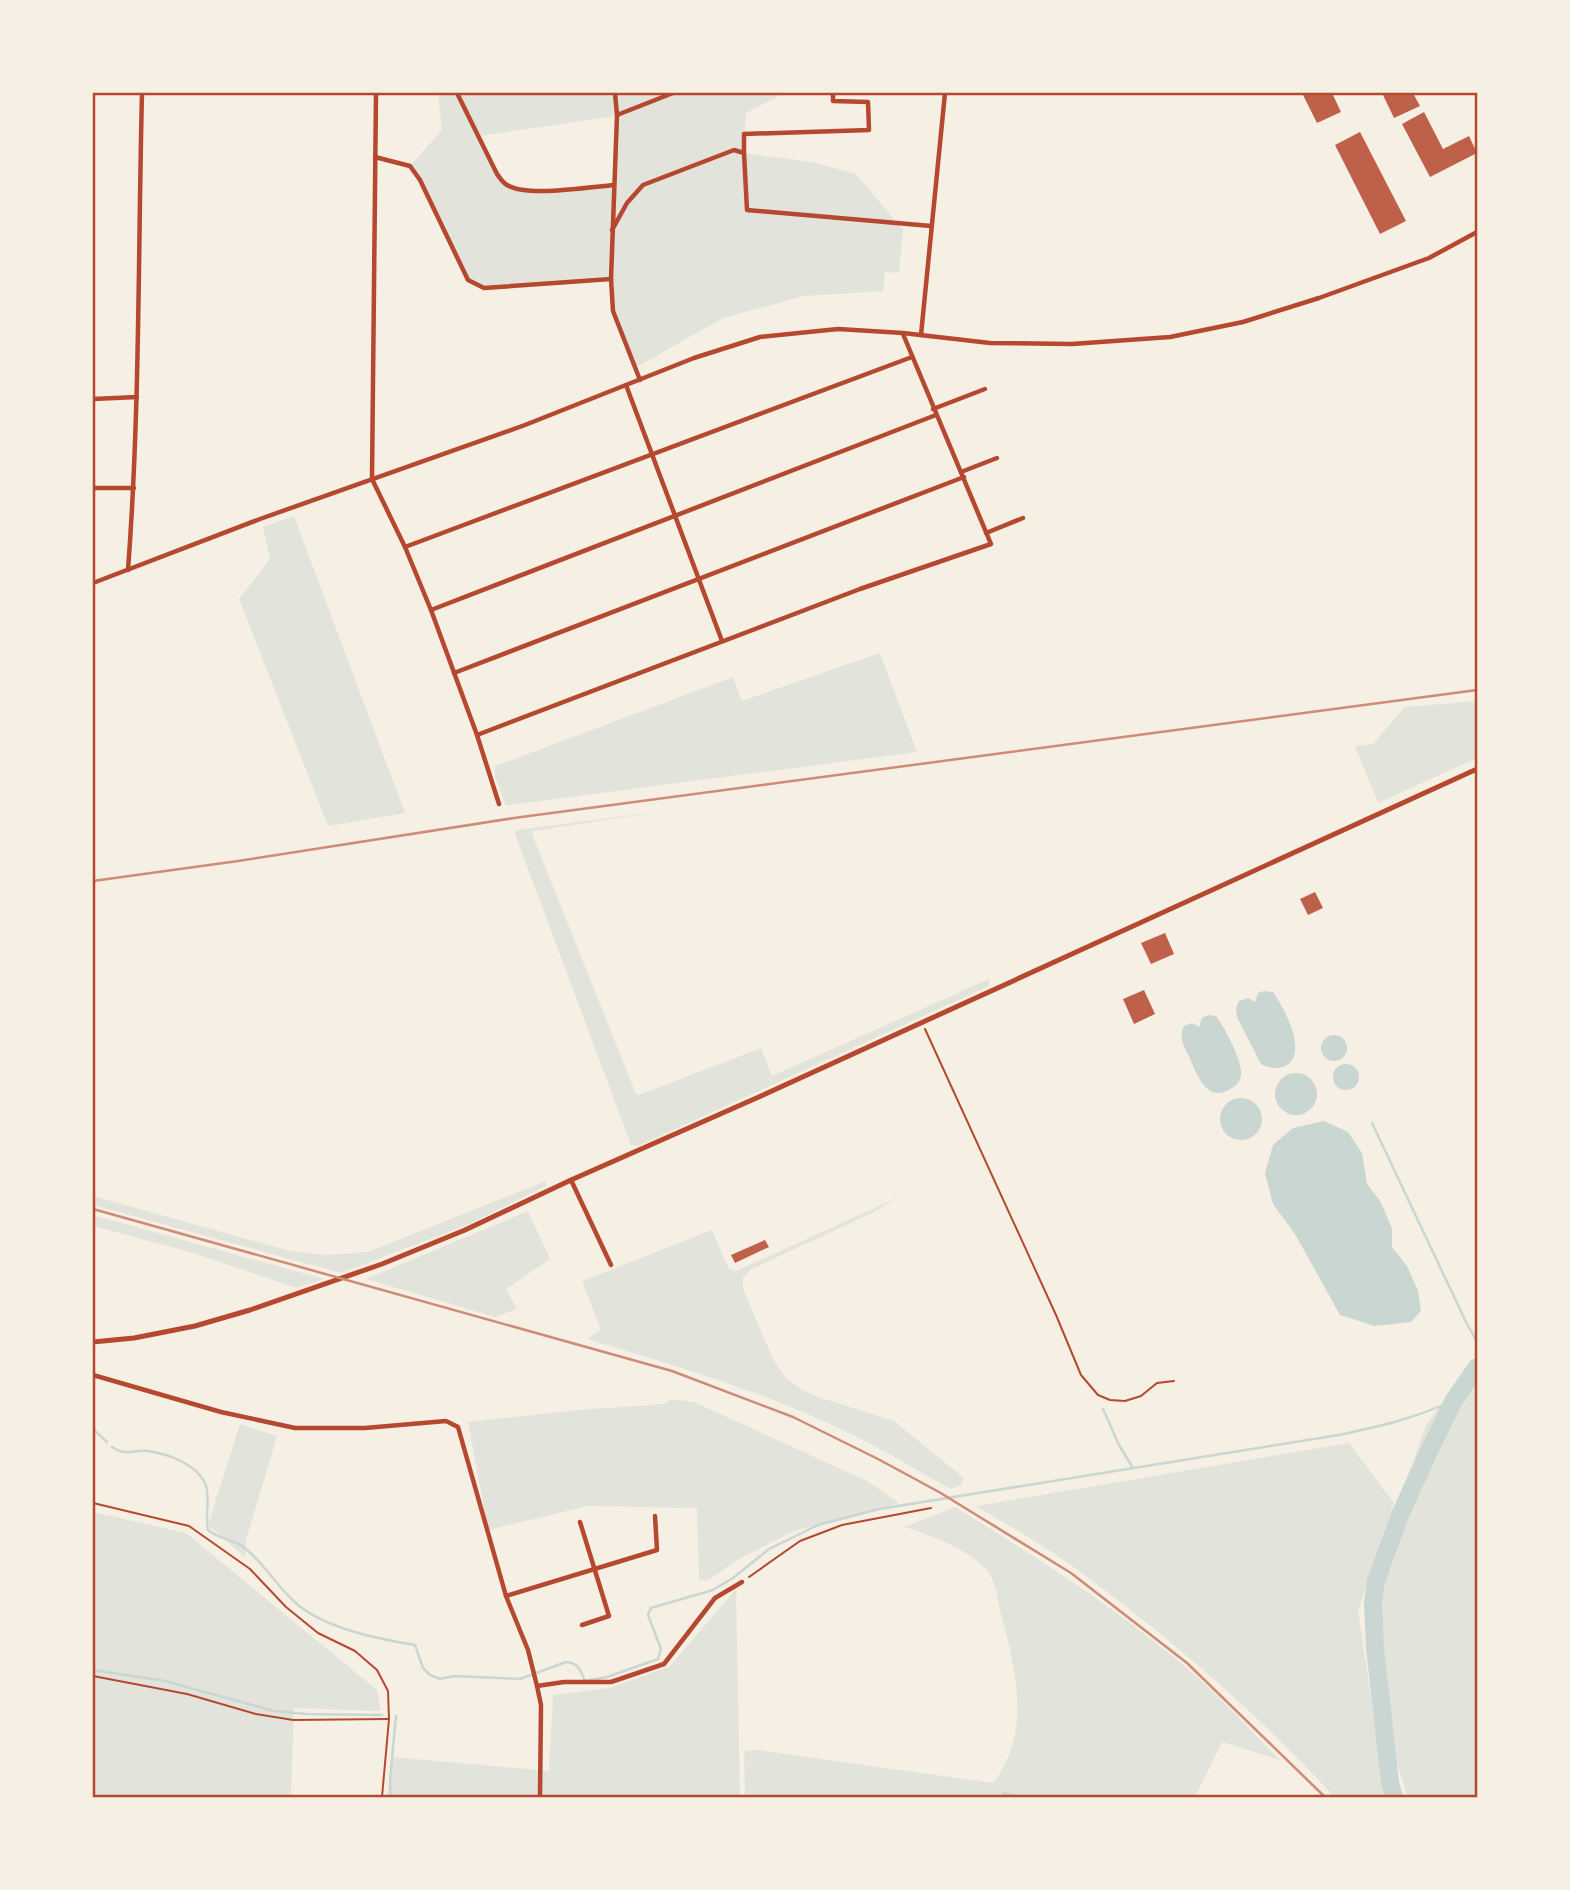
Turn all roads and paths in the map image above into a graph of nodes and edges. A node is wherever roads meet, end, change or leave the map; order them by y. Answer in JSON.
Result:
{"nodes":[{"id":1,"x":142,"y":93,"type":"edge"},
{"id":2,"x":376,"y":93,"type":"edge"},
{"id":3,"x":457,"y":93,"type":"edge"},
{"id":4,"x":615,"y":93,"type":"edge"},
{"id":5,"x":673,"y":93,"type":"edge"},
{"id":6,"x":833,"y":93,"type":"edge"},
{"id":7,"x":945,"y":93,"type":"edge"},
{"id":8,"x":617,"y":116,"type":"junction"},
{"id":9,"x":744,"y":153,"type":"junction"},
{"id":10,"x":375,"y":157,"type":"junction"},
{"id":11,"x":614,"y":185,"type":"junction"},
{"id":12,"x":931,"y":226,"type":"junction"},
{"id":13,"x":612,"y":230,"type":"junction"},
{"id":14,"x":1477,"y":232,"type":"edge"},
{"id":15,"x":611,"y":279,"type":"junction"},
{"id":16,"x":903,"y":333,"type":"junction"},
{"id":17,"x":920,"y":335,"type":"junction"},
{"id":18,"x":912,"y":357,"type":"junction"},
{"id":19,"x":640,"y":380,"type":"junction"},
{"id":20,"x":626,"y":385,"type":"junction"},
{"id":21,"x":985,"y":389,"type":"dead end"},
{"id":22,"x":137,"y":397,"type":"junction"},
{"id":23,"x":93,"y":399,"type":"edge"},
{"id":24,"x":933,"y":408,"type":"junction"},
{"id":25,"x":936,"y":415,"type":"junction"},
{"id":26,"x":651,"y":454,"type":"junction"},
{"id":27,"x":997,"y":458,"type":"dead end"},
{"id":28,"x":962,"y":474,"type":"junction"},
{"id":29,"x":372,"y":479,"type":"junction"},
{"id":30,"x":93,"y":488,"type":"edge"},
{"id":31,"x":134,"y":488,"type":"junction"},
{"id":32,"x":676,"y":517,"type":"junction"},
{"id":33,"x":1024,"y":518,"type":"dead end"},
{"id":34,"x":986,"y":533,"type":"junction"},
{"id":35,"x":405,"y":547,"type":"junction"},
{"id":36,"x":128,"y":570,"type":"junction"},
{"id":37,"x":699,"y":578,"type":"junction"},
{"id":38,"x":93,"y":583,"type":"edge"},
{"id":39,"x":431,"y":610,"type":"junction"},
{"id":40,"x":722,"y":640,"type":"junction"},
{"id":41,"x":454,"y":673,"type":"junction"},
{"id":42,"x":477,"y":735,"type":"junction"},
{"id":43,"x":1477,"y":769,"type":"edge"},
{"id":44,"x":499,"y":804,"type":"dead end"},
{"id":45,"x":923,"y":1021,"type":"junction"},
{"id":46,"x":571,"y":1180,"type":"junction"},
{"id":47,"x":611,"y":1265,"type":"dead end"},
{"id":48,"x":93,"y":1342,"type":"edge"},
{"id":49,"x":93,"y":1375,"type":"edge"},
{"id":50,"x":1174,"y":1381,"type":"dead end"},
{"id":51,"x":93,"y":1503,"type":"edge"},
{"id":52,"x":931,"y":1508,"type":"dead end"},
{"id":53,"x":655,"y":1516,"type":"dead end"},
{"id":54,"x":580,"y":1522,"type":"dead end"},
{"id":55,"x":595,"y":1570,"type":"junction"},
{"id":56,"x":742,"y":1582,"type":"joint"},
{"id":57,"x":506,"y":1596,"type":"junction"},
{"id":58,"x":582,"y":1625,"type":"dead end"},
{"id":59,"x":93,"y":1676,"type":"edge"},
{"id":60,"x":536,"y":1683,"type":"junction"},
{"id":61,"x":389,"y":1719,"type":"junction"},
{"id":62,"x":382,"y":1797,"type":"edge"},
{"id":63,"x":540,"y":1797,"type":"edge"}],
"edges":[{"from":1,"to":22,"type":"street"},
{"from":2,"to":10,"type":"street"},
{"from":3,"to":11,"type":"street"},
{"from":4,"to":8,"type":"street"},
{"from":5,"to":8,"type":"street"},
{"from":6,"to":9,"type":"street"},
{"from":7,"to":12,"type":"street"},
{"from":8,"to":11,"type":"street"},
{"from":9,"to":12,"type":"street"},
{"from":9,"to":13,"type":"street"},
{"from":10,"to":15,"type":"street"},
{"from":10,"to":29,"type":"street"},
{"from":11,"to":13,"type":"street"},
{"from":12,"to":17,"type":"street"},
{"from":13,"to":15,"type":"street"},
{"from":14,"to":17,"type":"street"},
{"from":15,"to":19,"type":"street"},
{"from":16,"to":17,"type":"street"},
{"from":16,"to":18,"type":"street"},
{"from":16,"to":19,"type":"street"},
{"from":18,"to":24,"type":"street"},
{"from":18,"to":26,"type":"street"},
{"from":19,"to":20,"type":"street"},
{"from":20,"to":26,"type":"street"},
{"from":20,"to":29,"type":"street"},
{"from":21,"to":24,"type":"street"},
{"from":22,"to":23,"type":"street"},
{"from":22,"to":31,"type":"street"},
{"from":24,"to":25,"type":"street"},
{"from":25,"to":28,"type":"street"},
{"from":25,"to":32,"type":"street"},
{"from":26,"to":32,"type":"street"},
{"from":26,"to":35,"type":"street"},
{"from":27,"to":28,"type":"street"},
{"from":28,"to":34,"type":"street"},
{"from":28,"to":37,"type":"street"},
{"from":29,"to":35,"type":"street"},
{"from":29,"to":36,"type":"street"},
{"from":30,"to":31,"type":"street"},
{"from":31,"to":36,"type":"street"},
{"from":32,"to":37,"type":"street"},
{"from":32,"to":39,"type":"street"},
{"from":33,"to":34,"type":"street"},
{"from":34,"to":40,"type":"street"},
{"from":35,"to":39,"type":"street"},
{"from":36,"to":38,"type":"street"},
{"from":37,"to":40,"type":"street"},
{"from":37,"to":41,"type":"street"},
{"from":39,"to":41,"type":"street"},
{"from":40,"to":42,"type":"street"},
{"from":41,"to":42,"type":"street"},
{"from":42,"to":44,"type":"street"},
{"from":43,"to":45,"type":"street"},
{"from":45,"to":46,"type":"street"},
{"from":45,"to":50,"type":"path"},
{"from":46,"to":47,"type":"street"},
{"from":46,"to":48,"type":"street"},
{"from":49,"to":57,"type":"street"},
{"from":51,"to":61,"type":"path"},
{"from":52,"to":56,"type":"path"},
{"from":53,"to":55,"type":"street"},
{"from":54,"to":55,"type":"street"},
{"from":55,"to":57,"type":"street"},
{"from":55,"to":58,"type":"street"},
{"from":56,"to":60,"type":"street"},
{"from":57,"to":60,"type":"street"},
{"from":59,"to":61,"type":"path"},
{"from":60,"to":63,"type":"street"},
{"from":61,"to":62,"type":"path"}]}
